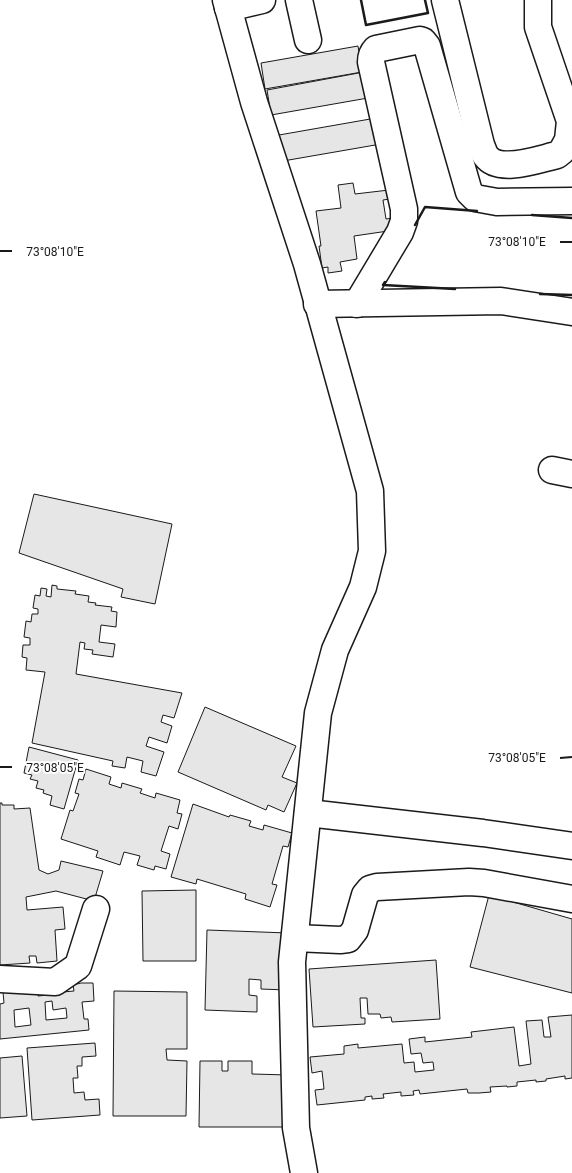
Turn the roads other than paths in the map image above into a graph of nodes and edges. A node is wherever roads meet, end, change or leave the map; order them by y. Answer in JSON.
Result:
{"nodes":[{"id":1,"x":262,"y":0,"type":"edge"},
{"id":2,"x":299,"y":0,"type":"edge"},
{"id":3,"x":445,"y":0,"type":"edge"},
{"id":4,"x":538,"y":0,"type":"edge"},
{"id":5,"x":227,"y":4,"type":"edge"},
{"id":6,"x":308,"y":40,"type":"dead end"},
{"id":7,"x":572,"y":201,"type":"edge"},
{"id":8,"x":317,"y":304,"type":"junction"},
{"id":9,"x":357,"y":304,"type":"junction"},
{"id":10,"x":572,"y":312,"type":"edge"},
{"id":11,"x":308,"y":813,"type":"junction"},
{"id":12,"x":572,"y":846,"type":"edge"},
{"id":13,"x":572,"y":899,"type":"edge"},
{"id":14,"x":96,"y":909,"type":"dead end"},
{"id":15,"x":295,"y":938,"type":"junction"},
{"id":16,"x":0,"y":979,"type":"edge"},
{"id":17,"x":304,"y":1173,"type":"edge"}],
"edges":[{"from":1,"to":5,"type":"street"},
{"from":2,"to":6,"type":"street"},
{"from":3,"to":4,"type":"street"},
{"from":5,"to":8,"type":"street"},
{"from":7,"to":9,"type":"street"},
{"from":8,"to":9,"type":"street"},
{"from":8,"to":11,"type":"street"},
{"from":9,"to":10,"type":"street"},
{"from":11,"to":12,"type":"street"},
{"from":11,"to":15,"type":"street"},
{"from":13,"to":15,"type":"street"},
{"from":14,"to":16,"type":"street"},
{"from":15,"to":17,"type":"street"}]}
